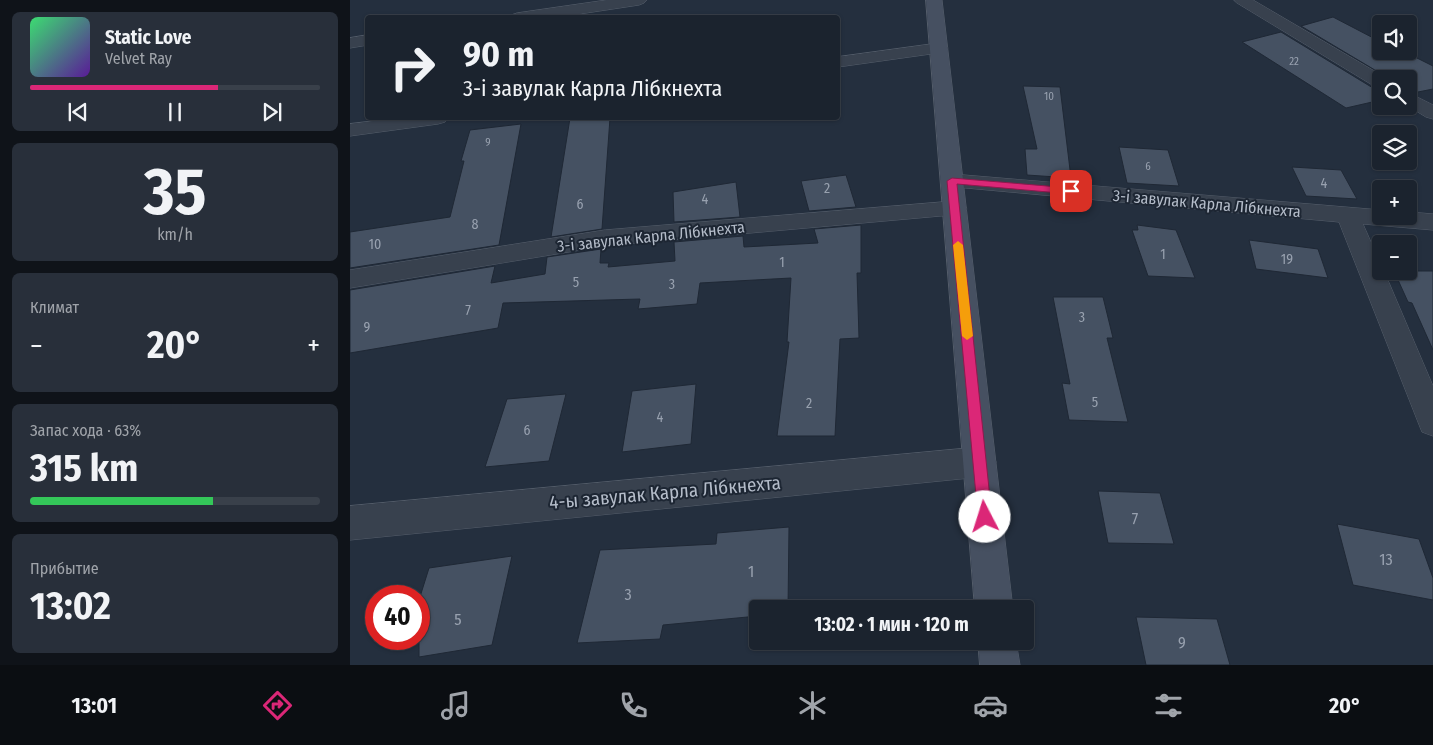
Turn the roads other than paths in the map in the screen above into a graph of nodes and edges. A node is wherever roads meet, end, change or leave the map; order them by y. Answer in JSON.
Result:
{"nodes":[{"id":1,"x":639,"y":0,"type":"edge"},
{"id":2,"x":934,"y":0,"type":"edge"},
{"id":3,"x":1242,"y":0,"type":"edge"},
{"id":4,"x":537,"y":15,"type":"edge"},
{"id":5,"x":365,"y":40,"type":"edge"},
{"id":6,"x":350,"y":43,"type":"edge"},
{"id":7,"x":939,"y":48,"type":"junction"},
{"id":8,"x":840,"y":62,"type":"edge"},
{"id":9,"x":1372,"y":77,"type":"edge"},
{"id":10,"x":1417,"y":104,"type":"edge"},
{"id":11,"x":1433,"y":113,"type":"edge"},
{"id":12,"x":423,"y":120,"type":"edge"},
{"id":13,"x":350,"y":130,"type":"edge"},
{"id":14,"x":952,"y":181,"type":"junction"},
{"id":15,"x":955,"y":209,"type":"junction"},
{"id":16,"x":1348,"y":215,"type":"junction"},
{"id":17,"x":1433,"y":222,"type":"edge"},
{"id":18,"x":350,"y":279,"type":"edge"},
{"id":19,"x":1433,"y":422,"type":"edge"},
{"id":20,"x":980,"y":462,"type":"junction"},
{"id":21,"x":350,"y":522,"type":"edge"},
{"id":22,"x":993,"y":600,"type":"edge"},
{"id":23,"x":998,"y":650,"type":"edge"},
{"id":24,"x":1000,"y":665,"type":"edge"}],
"edges":[{"from":1,"to":4,"type":"street"},
{"from":2,"to":7,"type":"street"},
{"from":3,"to":9,"type":"street"},
{"from":5,"to":6,"type":"street"},
{"from":7,"to":8,"type":"street"},
{"from":7,"to":14,"type":"street"},
{"from":10,"to":11,"type":"street"},
{"from":12,"to":13,"type":"street"},
{"from":14,"to":15,"type":"street"},
{"from":14,"to":16,"type":"street","name":"3-і завулак Карла Лібкнехта"},
{"from":15,"to":18,"type":"street","name":"3-і завулак Карла Лібкнехта"},
{"from":15,"to":20,"type":"street"},
{"from":16,"to":17,"type":"street","name":"3-і завулак Карла Лібкнехта"},
{"from":16,"to":19,"type":"street"},
{"from":20,"to":21,"type":"street","name":"4-ы завулак Карла Лібкнехта"},
{"from":20,"to":22,"type":"street"},
{"from":23,"to":24,"type":"street"}]}
